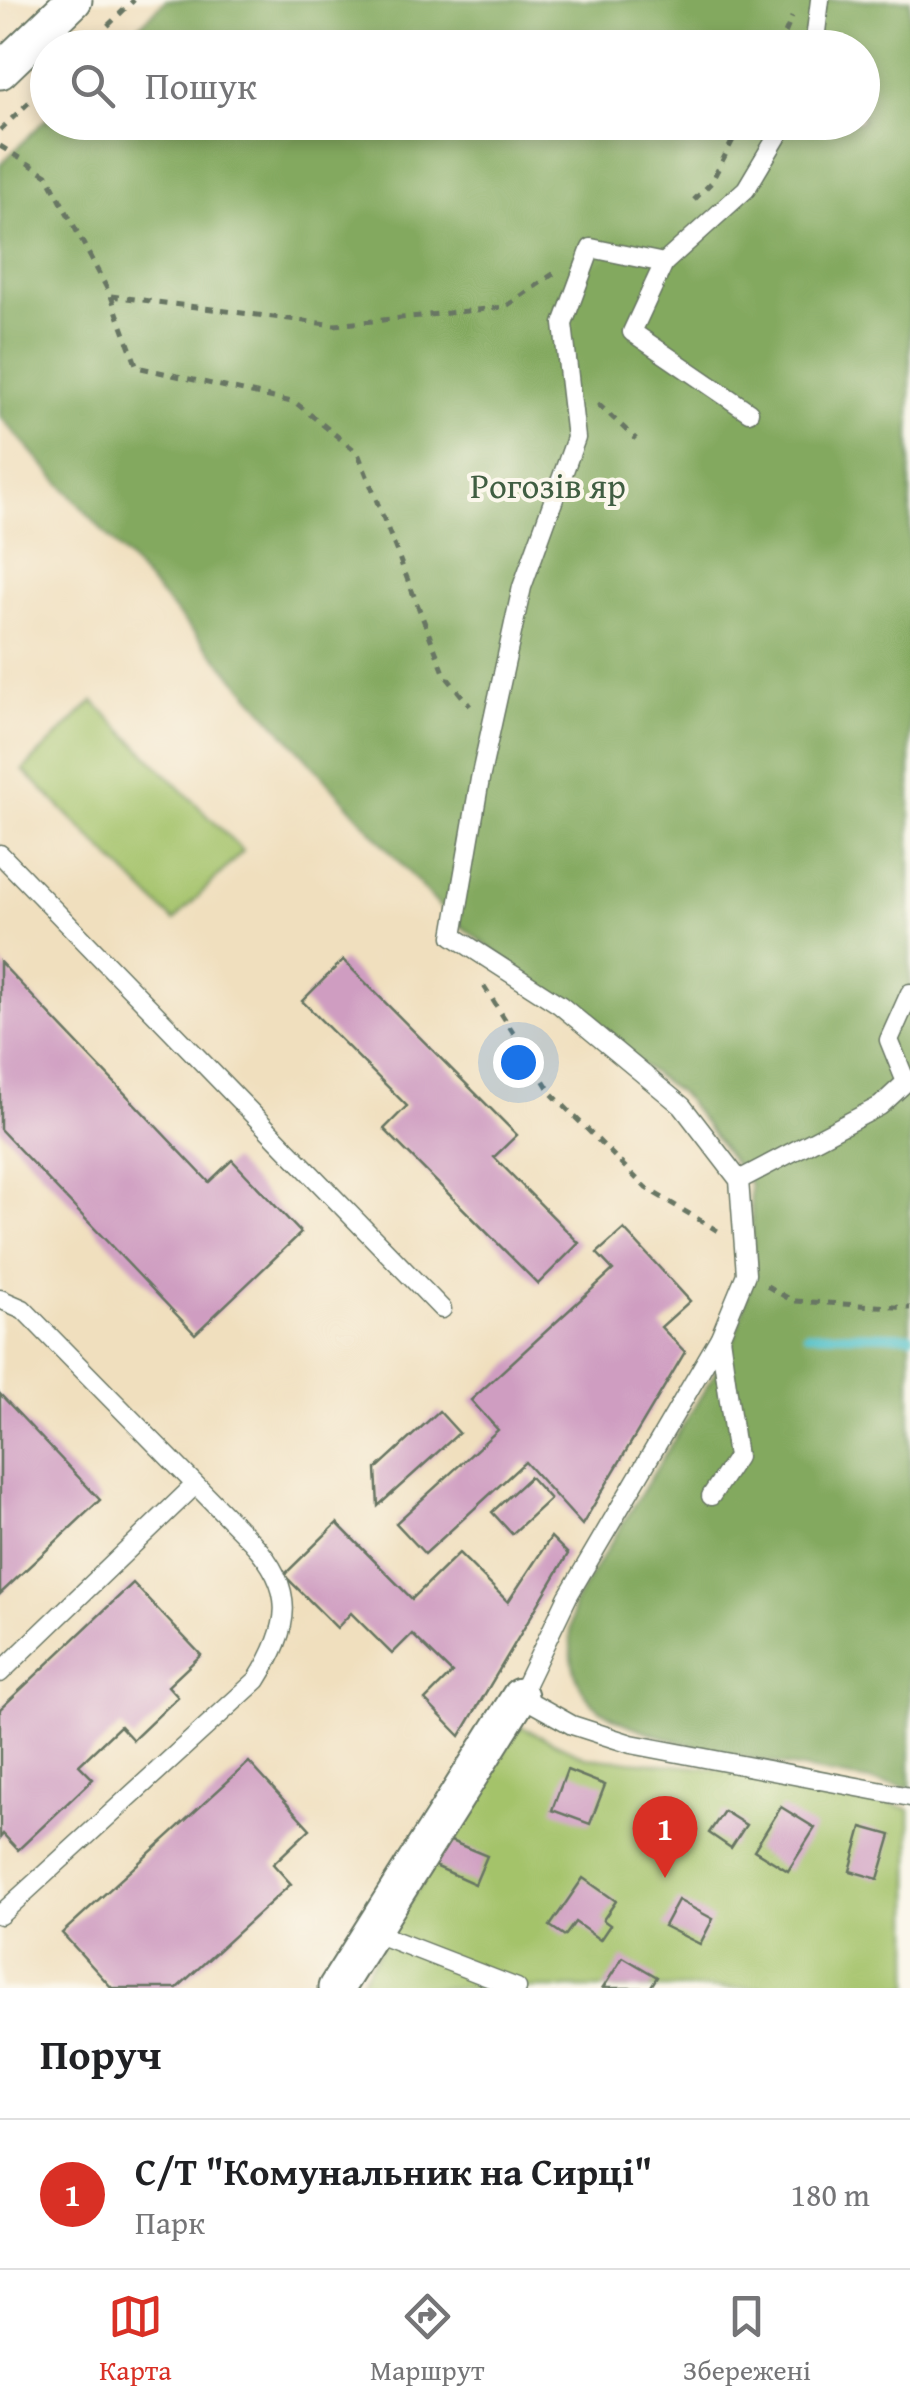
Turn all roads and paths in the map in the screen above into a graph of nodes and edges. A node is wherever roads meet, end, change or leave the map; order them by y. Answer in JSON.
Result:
{"nodes":[{"id":1,"x":74,"y":0,"type":"edge"},
{"id":2,"x":134,"y":0,"type":"edge"},
{"id":3,"x":798,"y":0,"type":"edge"},
{"id":4,"x":820,"y":0,"type":"edge"},
{"id":5,"x":43,"y":30,"type":"edge"},
{"id":6,"x":103,"y":30,"type":"edge"},
{"id":7,"x":786,"y":30,"type":"edge"},
{"id":8,"x":816,"y":30,"type":"edge"},
{"id":9,"x":30,"y":42,"type":"edge"},
{"id":10,"x":0,"y":71,"type":"edge"},
{"id":11,"x":30,"y":101,"type":"edge"},
{"id":12,"x":0,"y":130,"type":"edge"},
{"id":13,"x":733,"y":140,"type":"edge"},
{"id":14,"x":775,"y":140,"type":"edge"},
{"id":15,"x":0,"y":146,"type":"edge"},
{"id":16,"x":685,"y":208,"type":"dead end"},
{"id":17,"x":591,"y":248,"type":"junction"},
{"id":18,"x":664,"y":263,"type":"junction"},
{"id":19,"x":111,"y":296,"type":"junction"},
{"id":20,"x":569,"y":377,"type":"junction"},
{"id":21,"x":749,"y":412,"type":"dead end"},
{"id":22,"x":636,"y":439,"type":"dead end"},
{"id":23,"x":492,"y":732,"type":"junction"},
{"id":24,"x":0,"y":854,"type":"edge"},
{"id":25,"x":483,"y":984,"type":"dead end"},
{"id":26,"x":910,"y":993,"type":"edge"},
{"id":27,"x":739,"y":1180,"type":"junction"},
{"id":28,"x":742,"y":1245,"type":"junction"},
{"id":29,"x":746,"y":1274,"type":"junction"},
{"id":30,"x":0,"y":1299,"type":"edge"},
{"id":31,"x":910,"y":1308,"type":"edge"},
{"id":32,"x":442,"y":1309,"type":"dead end"},
{"id":33,"x":720,"y":1337,"type":"junction"},
{"id":34,"x":196,"y":1484,"type":"junction"},
{"id":35,"x":711,"y":1496,"type":"dead end"},
{"id":36,"x":0,"y":1673,"type":"edge"},
{"id":37,"x":520,"y":1696,"type":"junction"},
{"id":38,"x":910,"y":1797,"type":"edge"},
{"id":39,"x":0,"y":1914,"type":"edge"},
{"id":40,"x":370,"y":1931,"type":"junction"},
{"id":41,"x":336,"y":1988,"type":"edge"},
{"id":42,"x":517,"y":1988,"type":"edge"}],
"edges":[{"from":1,"to":5,"type":"street"},
{"from":2,"to":6,"type":"path"},
{"from":3,"to":7,"type":"path"},
{"from":4,"to":8,"type":"lane"},
{"from":9,"to":10,"type":"street"},
{"from":11,"to":12,"type":"path"},
{"from":13,"to":16,"type":"path"},
{"from":14,"to":18,"type":"lane"},
{"from":15,"to":19,"type":"path"},
{"from":17,"to":18,"type":"lane"},
{"from":17,"to":19,"type":"path"},
{"from":17,"to":20,"type":"lane"},
{"from":18,"to":21,"type":"lane"},
{"from":19,"to":23,"type":"path"},
{"from":20,"to":22,"type":"path"},
{"from":20,"to":23,"type":"lane"},
{"from":23,"to":27,"type":"lane"},
{"from":24,"to":32,"type":"lane"},
{"from":25,"to":28,"type":"path"},
{"from":26,"to":27,"type":"lane"},
{"from":27,"to":28,"type":"lane"},
{"from":28,"to":29,"type":"lane"},
{"from":29,"to":31,"type":"path"},
{"from":29,"to":33,"type":"lane"},
{"from":30,"to":34,"type":"lane"},
{"from":33,"to":35,"type":"lane"},
{"from":33,"to":37,"type":"lane"},
{"from":34,"to":36,"type":"lane"},
{"from":34,"to":39,"type":"lane"},
{"from":37,"to":38,"type":"lane"},
{"from":37,"to":40,"type":"street"},
{"from":40,"to":41,"type":"street"},
{"from":40,"to":42,"type":"lane"}]}
